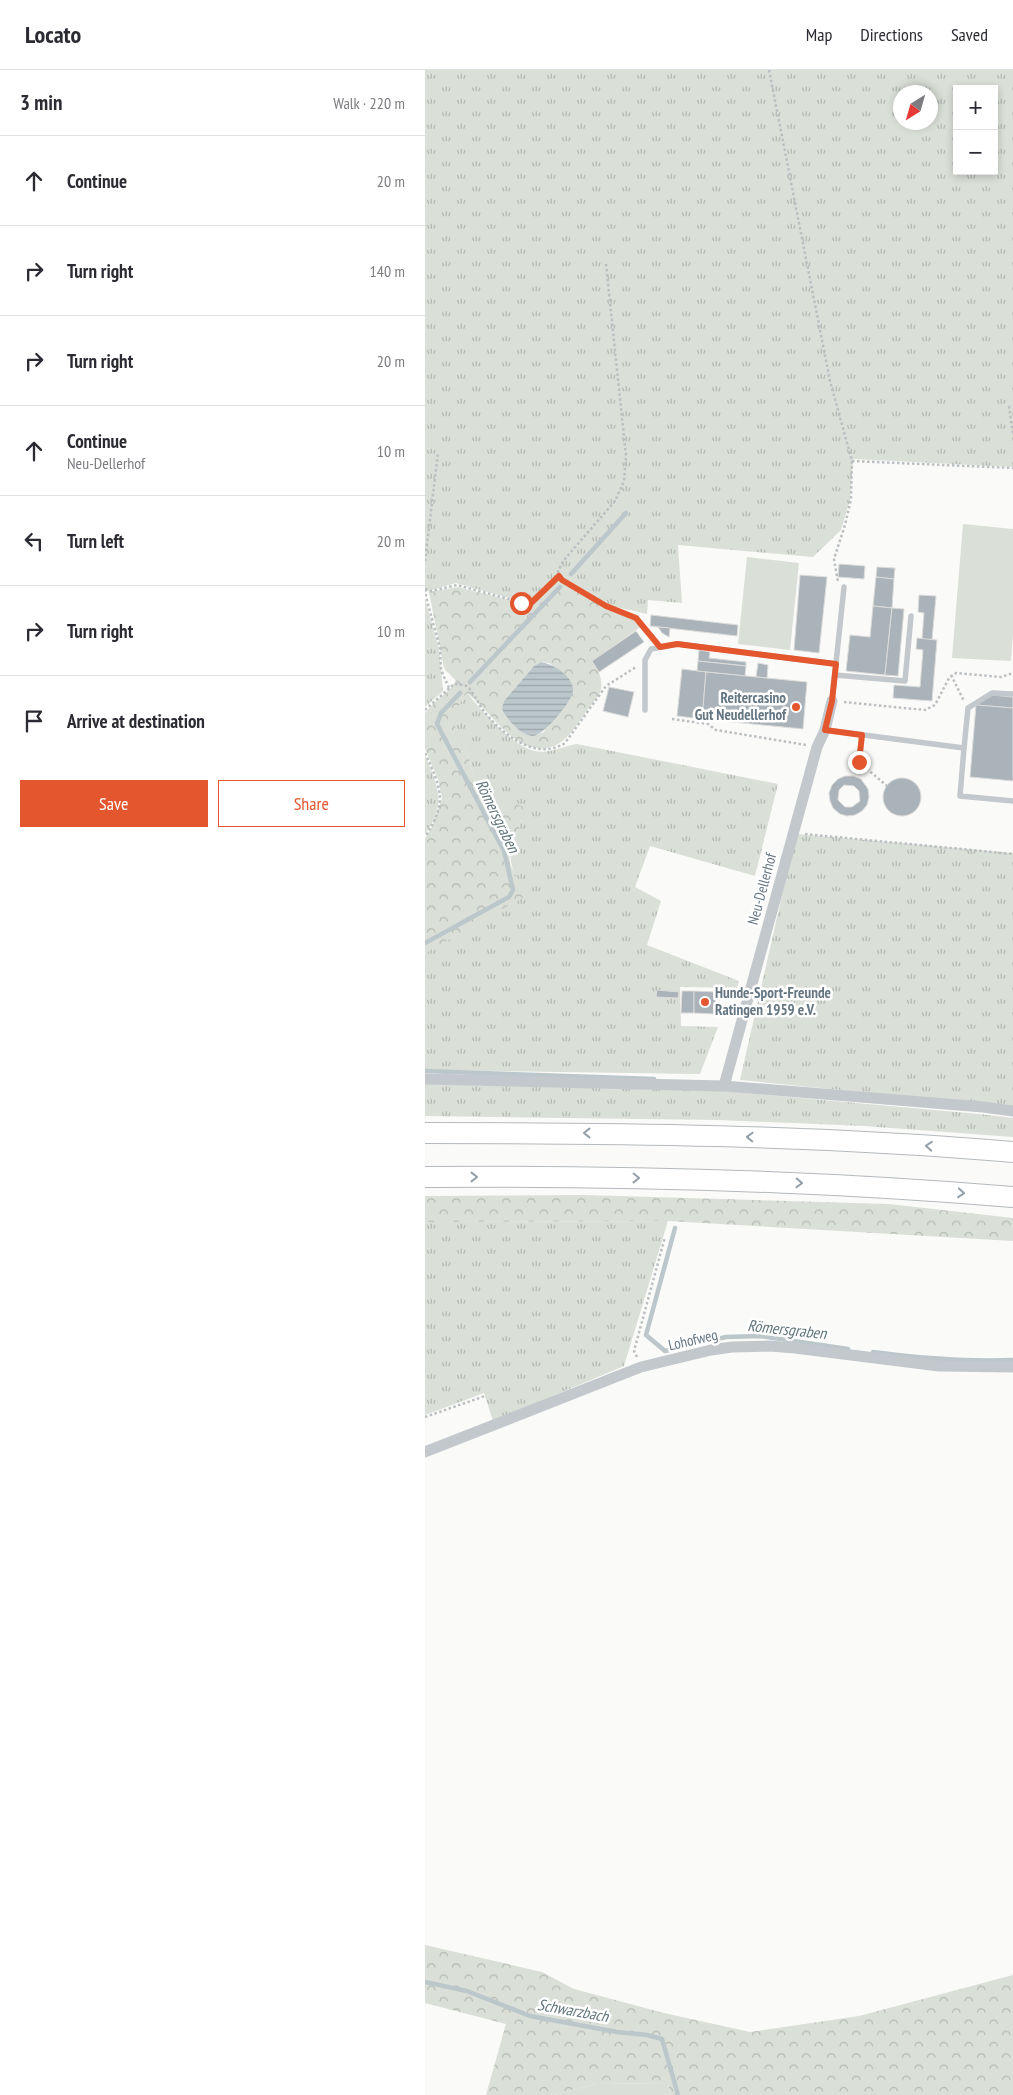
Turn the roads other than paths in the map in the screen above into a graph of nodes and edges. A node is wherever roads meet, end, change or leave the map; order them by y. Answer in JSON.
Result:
{"nodes":[{"id":1,"x":844,"y":586,"type":"road end"},
{"id":2,"x":911,"y":616,"type":"dead end"},
{"id":3,"x":836,"y":664,"type":"junction"},
{"id":4,"x":835,"y":675,"type":"junction"},
{"id":5,"x":1013,"y":694,"type":"edge"},
{"id":6,"x":832,"y":701,"type":"joint"},
{"id":7,"x":645,"y":710,"type":"dead end"},
{"id":8,"x":825,"y":730,"type":"junction"},
{"id":9,"x":964,"y":748,"type":"junction"},
{"id":10,"x":1013,"y":801,"type":"edge"},
{"id":11,"x":425,"y":1078,"type":"edge"},
{"id":12,"x":724,"y":1086,"type":"junction"},
{"id":13,"x":1013,"y":1111,"type":"edge"},
{"id":14,"x":425,"y":1133,"type":"edge"},
{"id":15,"x":1013,"y":1152,"type":"edge"},
{"id":16,"x":425,"y":1177,"type":"edge"},
{"id":17,"x":1013,"y":1197,"type":"edge"},
{"id":18,"x":1013,"y":1367,"type":"edge"},
{"id":19,"x":425,"y":1452,"type":"edge"}],
"edges":[{"from":1,"to":3,"type":"lane"},
{"from":2,"to":4,"type":"lane"},
{"from":3,"to":4,"type":"lane"},
{"from":3,"to":7,"type":"lane"},
{"from":4,"to":6,"type":"lane"},
{"from":5,"to":9,"type":"lane"},
{"from":6,"to":8,"type":"street","name":"Neu-Dellerhof"},
{"from":8,"to":9,"type":"lane"},
{"from":8,"to":12,"type":"street","name":"Neu-Dellerhof"},
{"from":9,"to":10,"type":"lane"},
{"from":11,"to":12,"type":"street"},
{"from":12,"to":13,"type":"street"},
{"from":15,"to":14,"type":"highway","one_way":true},
{"from":16,"to":17,"type":"highway","one_way":true},
{"from":18,"to":19,"type":"street","name":"Lohofweg"}]}
